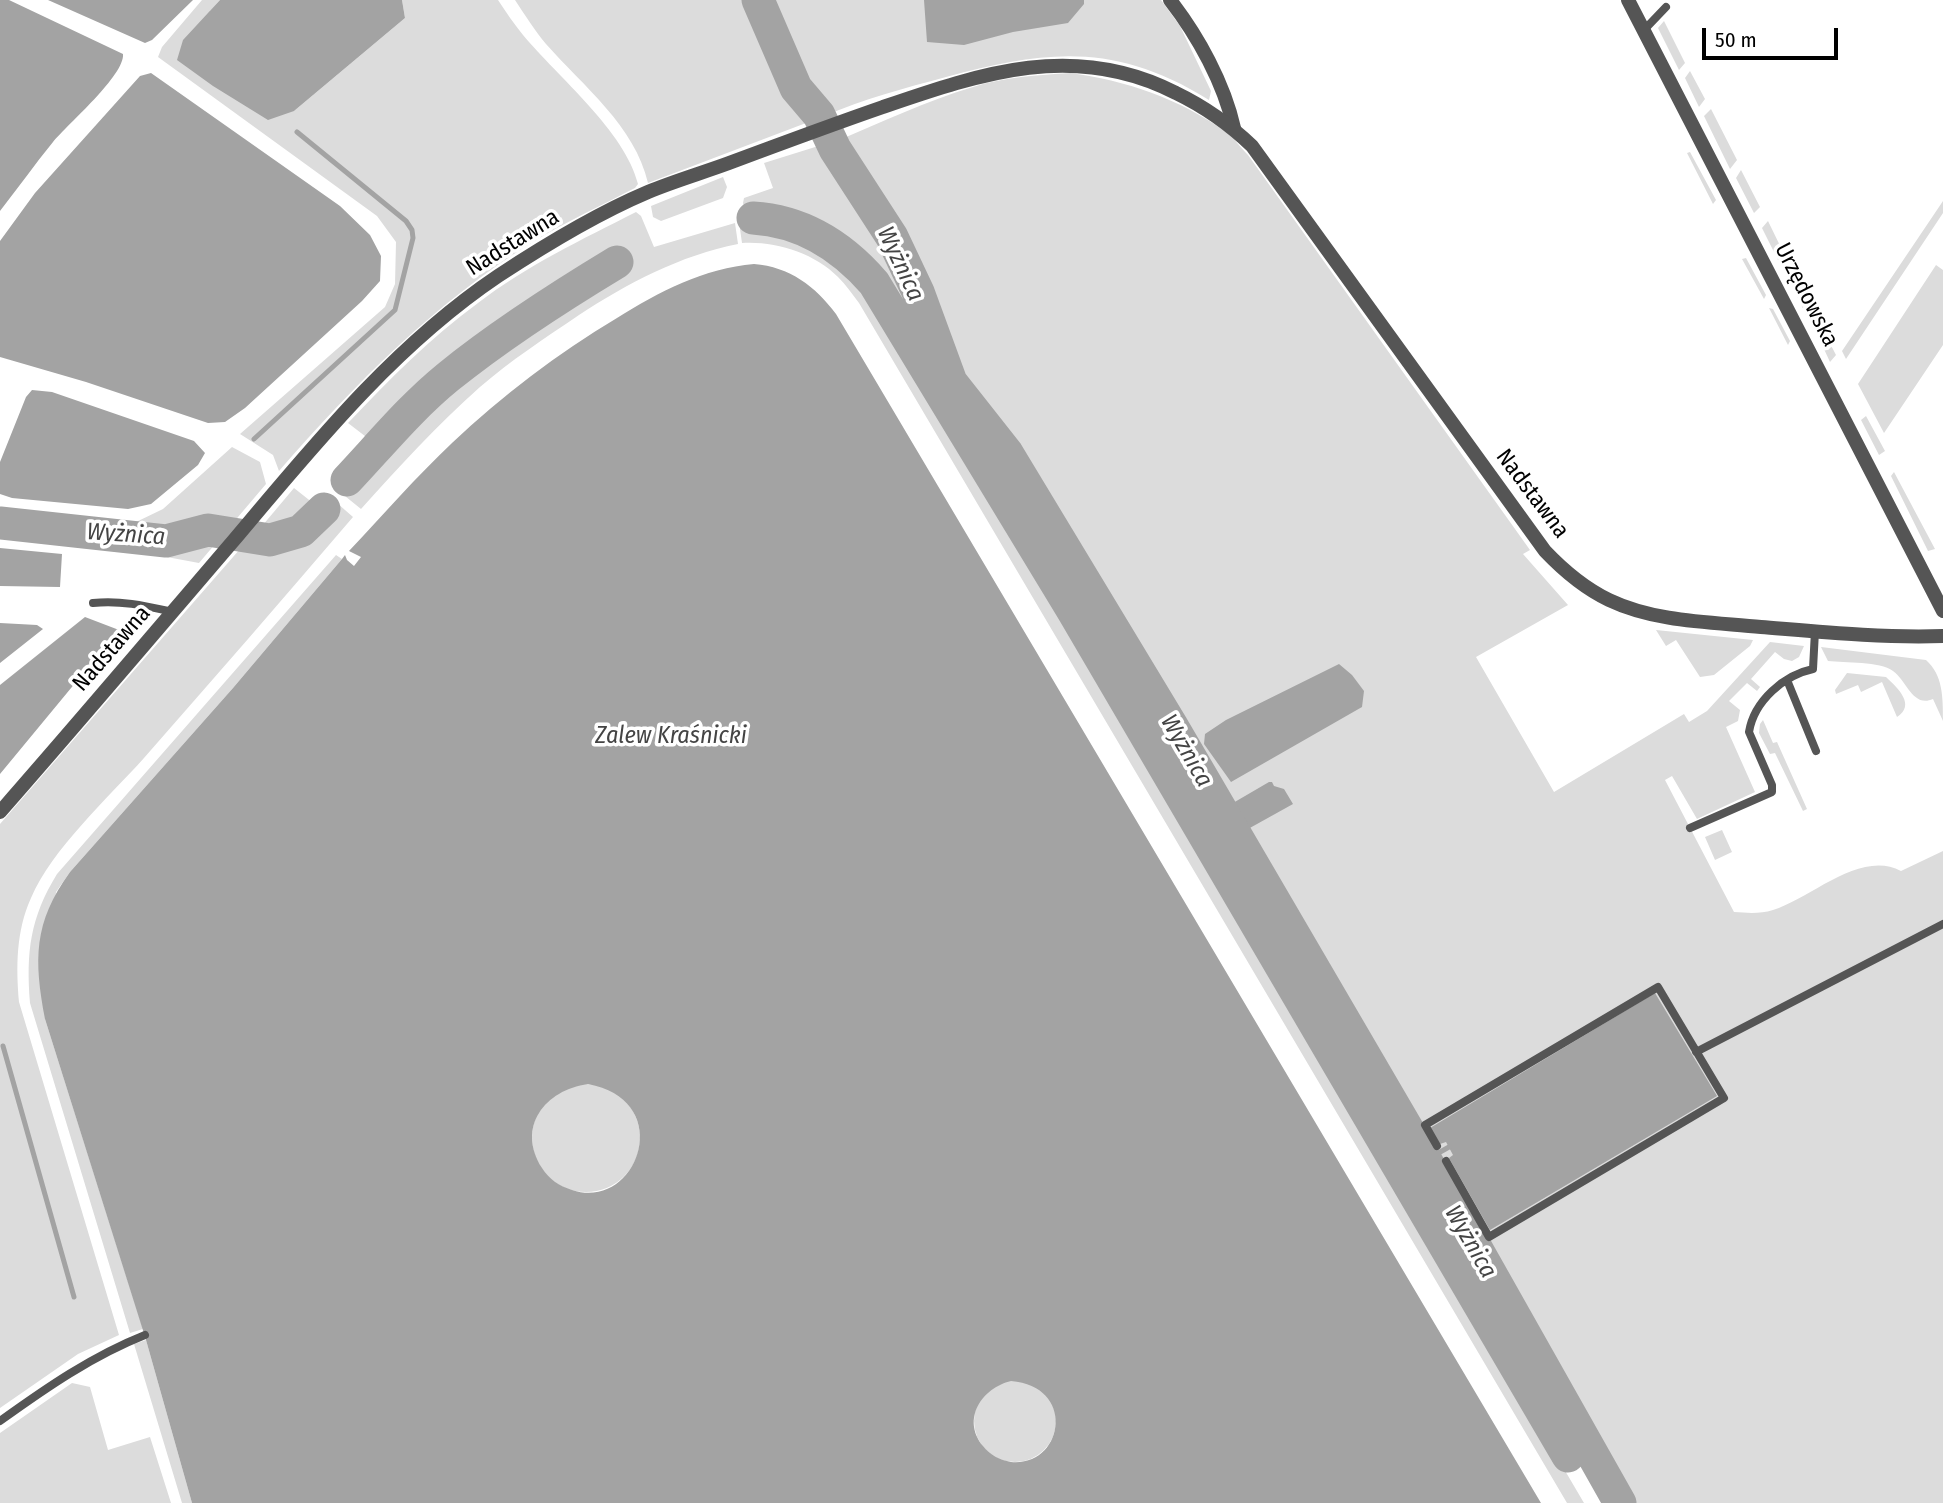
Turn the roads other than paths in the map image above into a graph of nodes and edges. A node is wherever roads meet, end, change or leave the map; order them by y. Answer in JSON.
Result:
{"nodes":[{"id":1,"x":1170,"y":0,"type":"edge"},
{"id":2,"x":1628,"y":0,"type":"edge"},
{"id":3,"x":1666,"y":7,"type":"dead end"},
{"id":4,"x":1644,"y":30,"type":"junction"},
{"id":5,"x":1234,"y":128,"type":"junction"},
{"id":6,"x":93,"y":603,"type":"dead end"},
{"id":7,"x":1943,"y":611,"type":"edge"},
{"id":8,"x":173,"y":612,"type":"junction"},
{"id":9,"x":1815,"y":631,"type":"junction"},
{"id":10,"x":1943,"y":636,"type":"edge"},
{"id":11,"x":1787,"y":680,"type":"junction"},
{"id":12,"x":1816,"y":751,"type":"dead end"},
{"id":13,"x":0,"y":812,"type":"edge"},
{"id":14,"x":1690,"y":828,"type":"dead end"},
{"id":15,"x":1943,"y":924,"type":"edge"},
{"id":16,"x":1696,"y":1052,"type":"junction"},
{"id":17,"x":1437,"y":1146,"type":"dead end"},
{"id":18,"x":1446,"y":1161,"type":"dead end"},
{"id":19,"x":145,"y":1335,"type":"dead end"},
{"id":20,"x":0,"y":1421,"type":"edge"}],
"edges":[{"from":1,"to":5,"type":"street","name":"Nadstawna"},
{"from":2,"to":4,"type":"street","name":"Urzędowska"},
{"from":3,"to":4,"type":"lane"},
{"from":4,"to":7,"type":"street","name":"Urzędowska"},
{"from":5,"to":8,"type":"street","name":"Nadstawna"},
{"from":5,"to":9,"type":"street","name":"Nadstawna"},
{"from":6,"to":8,"type":"lane"},
{"from":8,"to":13,"type":"street","name":"Nadstawna"},
{"from":9,"to":10,"type":"street","name":"Nadstawna"},
{"from":9,"to":11,"type":"lane"},
{"from":11,"to":12,"type":"lane"},
{"from":11,"to":14,"type":"lane"},
{"from":15,"to":16,"type":"lane"},
{"from":16,"to":17,"type":"lane"},
{"from":16,"to":18,"type":"lane"},
{"from":19,"to":20,"type":"lane"}]}
